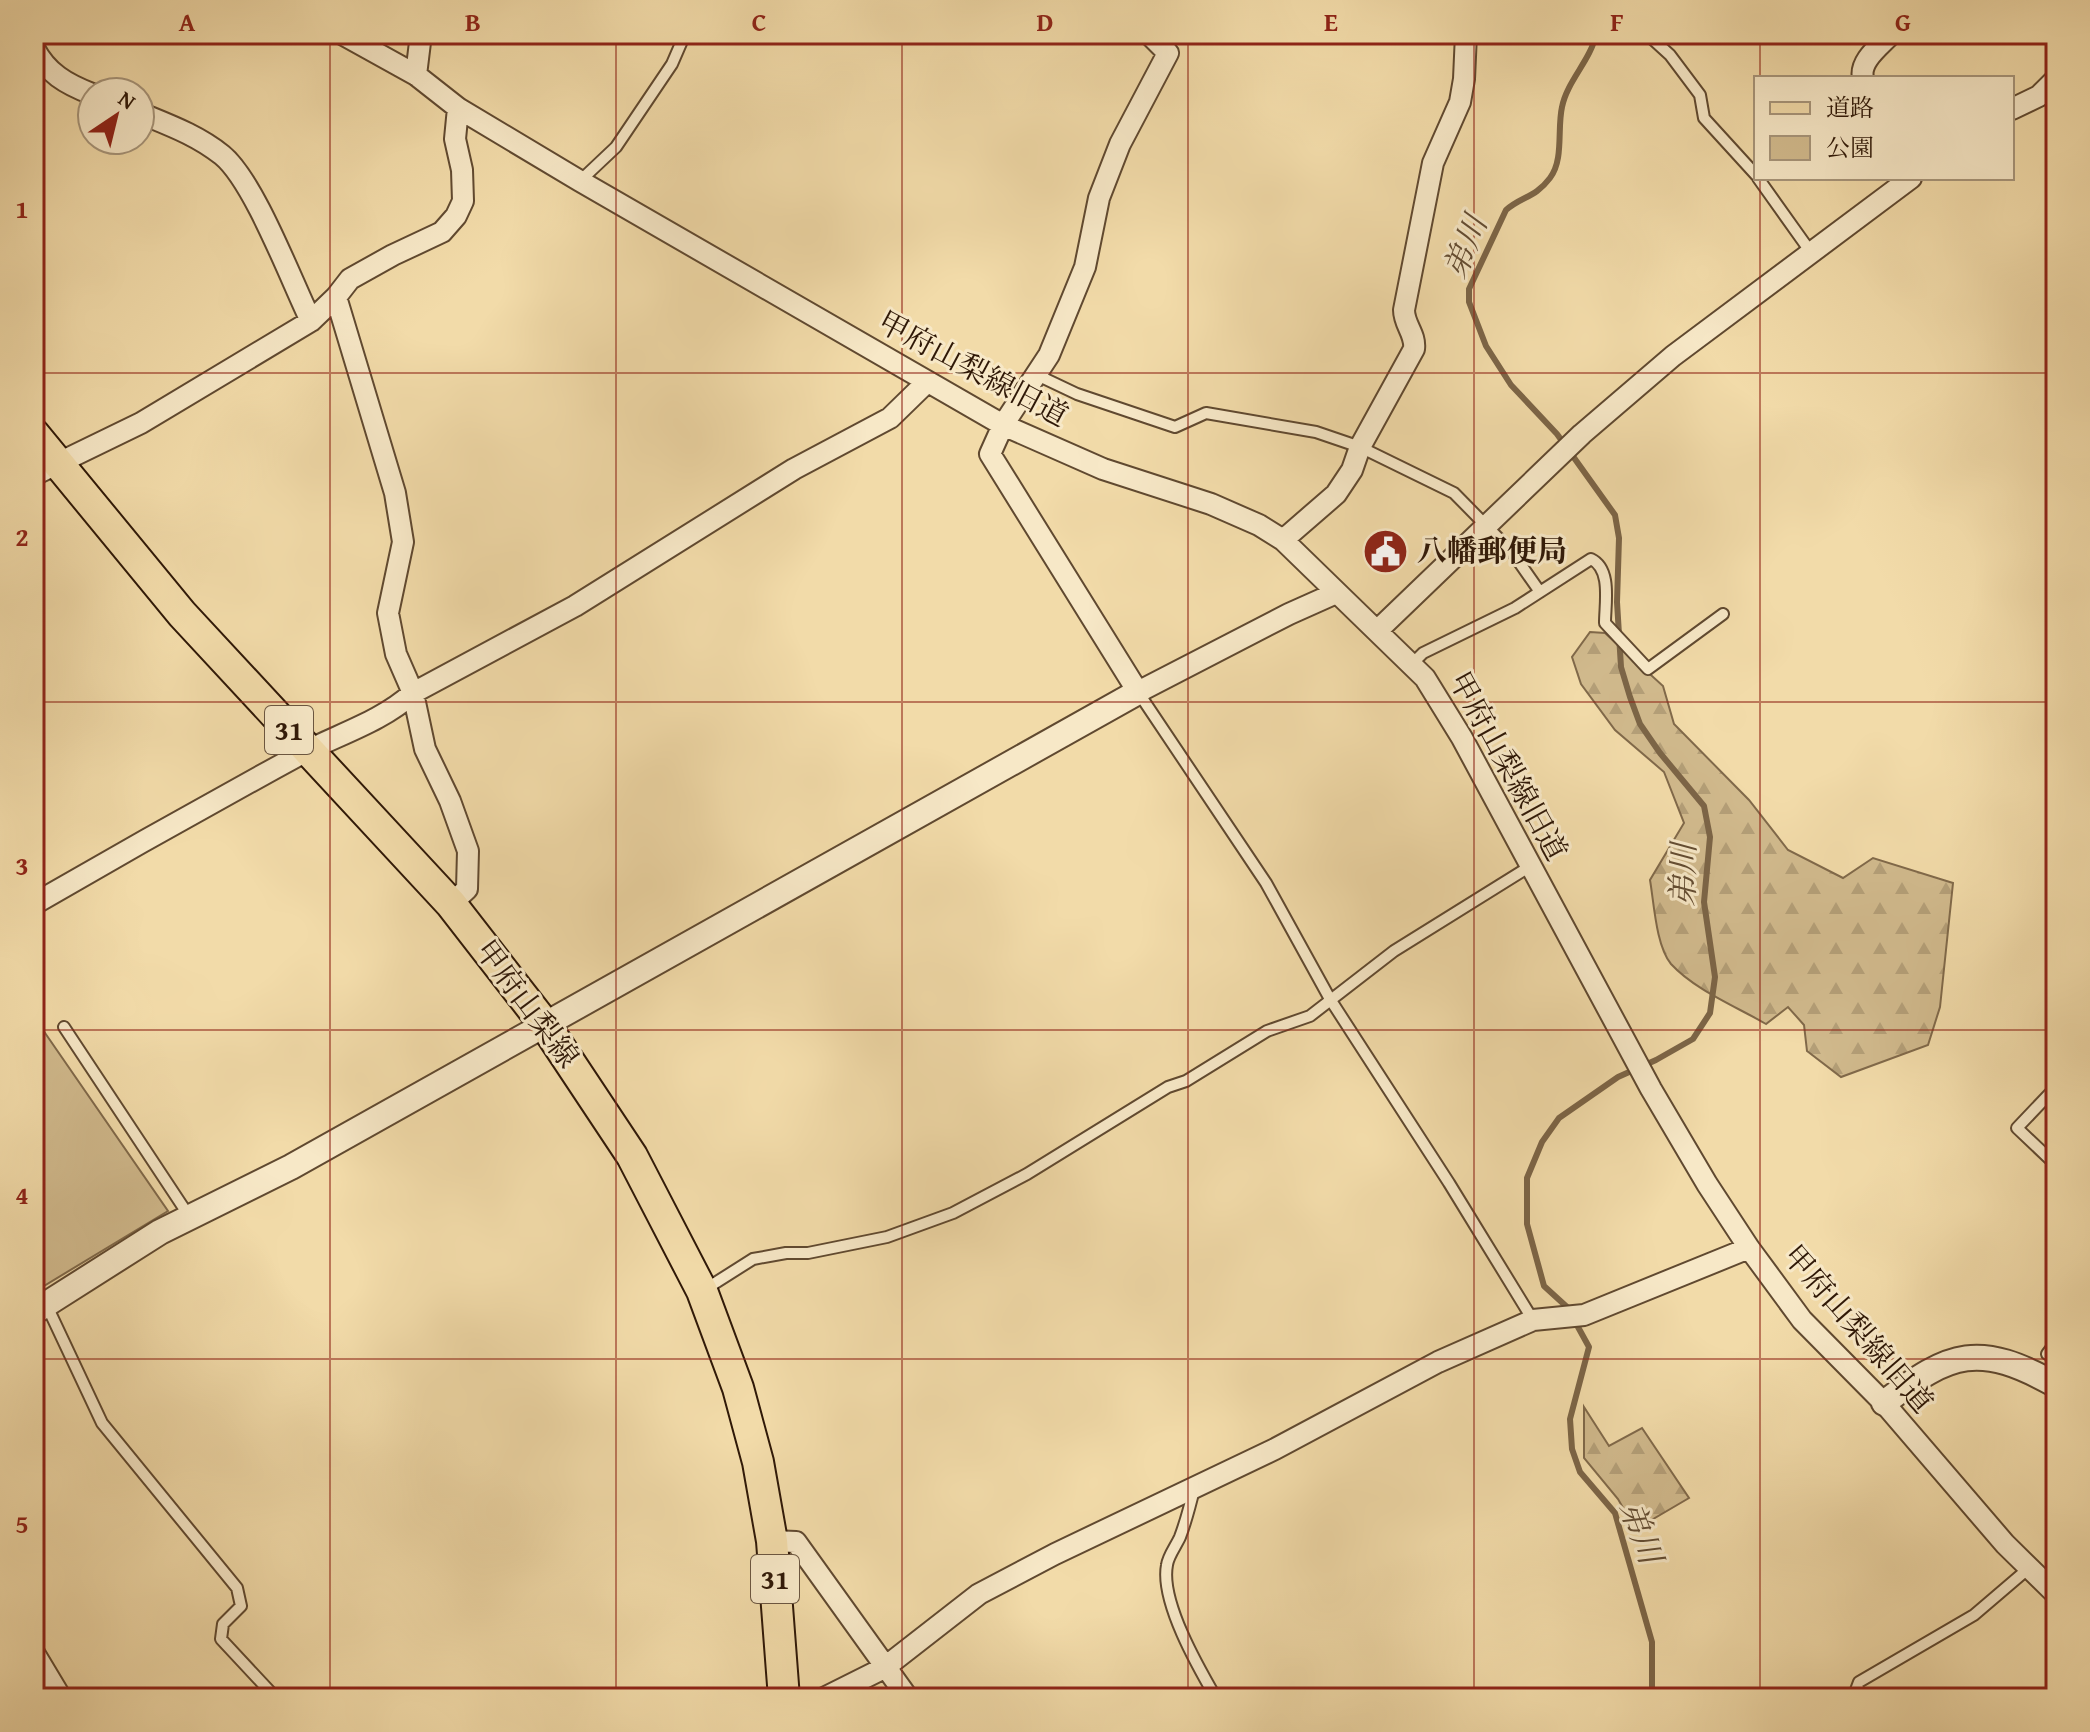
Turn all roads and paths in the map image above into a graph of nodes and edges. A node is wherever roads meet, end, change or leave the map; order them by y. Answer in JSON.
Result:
{"nodes":[{"id":1,"x":342,"y":34,"type":"edge"},
{"id":2,"x":421,"y":34,"type":"edge"},
{"id":3,"x":685,"y":34,"type":"edge"},
{"id":4,"x":1149,"y":34,"type":"edge"},
{"id":5,"x":1466,"y":34,"type":"edge"},
{"id":6,"x":1647,"y":34,"type":"edge"},
{"id":7,"x":1891,"y":34,"type":"edge"},
{"id":8,"x":34,"y":48,"type":"edge"},
{"id":9,"x":416,"y":75,"type":"junction"},
{"id":10,"x":1862,"y":76,"type":"edge"},
{"id":11,"x":2056,"y":79,"type":"edge"},
{"id":12,"x":76,"y":88,"type":"edge"},
{"id":13,"x":458,"y":108,"type":"junction"},
{"id":14,"x":2014,"y":108,"type":"edge"},
{"id":15,"x":156,"y":120,"type":"edge"},
{"id":16,"x":1754,"y":173,"type":"edge"},
{"id":17,"x":1760,"y":180,"type":"edge"},
{"id":18,"x":1908,"y":180,"type":"edge"},
{"id":19,"x":580,"y":181,"type":"junction"},
{"id":20,"x":1810,"y":251,"type":"junction"},
{"id":21,"x":336,"y":297,"type":"junction"},
{"id":22,"x":311,"y":321,"type":"junction"},
{"id":23,"x":1037,"y":375,"type":"junction"},
{"id":24,"x":927,"y":382,"type":"junction"},
{"id":25,"x":1003,"y":425,"type":"junction"},
{"id":26,"x":34,"y":434,"type":"edge"},
{"id":27,"x":1360,"y":447,"type":"junction"},
{"id":28,"x":46,"y":470,"type":"edge"},
{"id":29,"x":1488,"y":525,"type":"junction"},
{"id":30,"x":1283,"y":540,"type":"junction"},
{"id":31,"x":1540,"y":592,"type":"junction"},
{"id":32,"x":1336,"y":593,"type":"junction"},
{"id":33,"x":1723,"y":614,"type":"dead end"},
{"id":34,"x":1378,"y":630,"type":"junction"},
{"id":35,"x":1412,"y":664,"type":"junction"},
{"id":36,"x":1138,"y":692,"type":"junction"},
{"id":37,"x":413,"y":693,"type":"junction"},
{"id":38,"x":308,"y":750,"type":"junction"},
{"id":39,"x":1529,"y":867,"type":"junction"},
{"id":40,"x":34,"y":904,"type":"edge"},
{"id":41,"x":451,"y":904,"type":"junction"},
{"id":42,"x":1330,"y":999,"type":"junction"},
{"id":43,"x":545,"y":1025,"type":"junction"},
{"id":44,"x":64,"y":1027,"type":"dead end"},
{"id":45,"x":2056,"y":1087,"type":"edge"},
{"id":46,"x":2056,"y":1165,"type":"edge"},
{"id":47,"x":190,"y":1217,"type":"junction"},
{"id":48,"x":1749,"y":1248,"type":"junction"},
{"id":49,"x":702,"y":1291,"type":"junction"},
{"id":50,"x":40,"y":1308,"type":"edge"},
{"id":51,"x":1541,"y":1319,"type":"junction"},
{"id":52,"x":2056,"y":1342,"type":"edge"},
{"id":53,"x":2056,"y":1359,"type":"edge"},
{"id":54,"x":2056,"y":1385,"type":"edge"},
{"id":55,"x":1884,"y":1403,"type":"junction"},
{"id":56,"x":1194,"y":1489,"type":"junction"},
{"id":57,"x":772,"y":1541,"type":"junction"},
{"id":58,"x":2029,"y":1568,"type":"junction"},
{"id":59,"x":2056,"y":1594,"type":"edge"},
{"id":60,"x":34,"y":1653,"type":"edge"},
{"id":61,"x":884,"y":1668,"type":"junction"},
{"id":62,"x":61,"y":1698,"type":"edge"},
{"id":63,"x":276,"y":1698,"type":"edge"},
{"id":64,"x":784,"y":1698,"type":"edge"},
{"id":65,"x":824,"y":1698,"type":"edge"},
{"id":66,"x":908,"y":1698,"type":"edge"},
{"id":67,"x":1216,"y":1698,"type":"edge"},
{"id":68,"x":1853,"y":1698,"type":"edge"}],
"edges":[{"from":1,"to":9,"type":"street","name":"甲府山梨線旧道"},
{"from":2,"to":9,"type":"street"},
{"from":3,"to":19,"type":"lane"},
{"from":4,"to":23,"type":"street"},
{"from":5,"to":27,"type":"street"},
{"from":6,"to":16,"type":"lane"},
{"from":7,"to":10,"type":"street"},
{"from":8,"to":12,"type":"street"},
{"from":9,"to":13,"type":"street","name":"甲府山梨線旧道"},
{"from":11,"to":14,"type":"street"},
{"from":13,"to":19,"type":"street","name":"甲府山梨線旧道"},
{"from":13,"to":21,"type":"street"},
{"from":15,"to":22,"type":"street"},
{"from":17,"to":20,"type":"lane"},
{"from":18,"to":20,"type":"street"},
{"from":19,"to":24,"type":"street","name":"甲府山梨線旧道"},
{"from":20,"to":29,"type":"street"},
{"from":21,"to":22,"type":"street"},
{"from":21,"to":37,"type":"street"},
{"from":22,"to":28,"type":"street"},
{"from":23,"to":25,"type":"street"},
{"from":23,"to":27,"type":"lane"},
{"from":24,"to":25,"type":"street","name":"甲府山梨線旧道"},
{"from":24,"to":37,"type":"street"},
{"from":25,"to":30,"type":"street","name":"甲府山梨線旧道"},
{"from":25,"to":36,"type":"street"},
{"from":26,"to":28,"type":"main road","name":"甲府山梨線","number":"31"},
{"from":27,"to":29,"type":"lane"},
{"from":27,"to":30,"type":"street"},
{"from":28,"to":38,"type":"main road","name":"甲府山梨線","number":"31"},
{"from":29,"to":31,"type":"lane"},
{"from":29,"to":34,"type":"street"},
{"from":30,"to":32,"type":"street","name":"甲府山梨線旧道"},
{"from":31,"to":33,"type":"lane"},
{"from":31,"to":35,"type":"lane"},
{"from":32,"to":34,"type":"street","name":"甲府山梨線旧道"},
{"from":32,"to":36,"type":"street"},
{"from":34,"to":35,"type":"street","name":"甲府山梨線旧道"},
{"from":35,"to":39,"type":"street","name":"甲府山梨線旧道"},
{"from":36,"to":42,"type":"lane"},
{"from":36,"to":43,"type":"street"},
{"from":37,"to":38,"type":"street"},
{"from":37,"to":41,"type":"street"},
{"from":38,"to":40,"type":"street"},
{"from":38,"to":41,"type":"main road","name":"甲府山梨線","number":"31"},
{"from":39,"to":42,"type":"lane"},
{"from":39,"to":48,"type":"street","name":"甲府山梨線旧道"},
{"from":41,"to":43,"type":"main road","name":"甲府山梨線","number":"31"},
{"from":42,"to":49,"type":"lane"},
{"from":42,"to":51,"type":"lane"},
{"from":43,"to":47,"type":"street"},
{"from":43,"to":49,"type":"main road","name":"甲府山梨線","number":"31"},
{"from":44,"to":47,"type":"lane"},
{"from":45,"to":46,"type":"lane"},
{"from":47,"to":50,"type":"street"},
{"from":48,"to":51,"type":"street"},
{"from":48,"to":55,"type":"street","name":"甲府山梨線旧道"},
{"from":49,"to":57,"type":"main road","name":"甲府山梨線","number":"31"},
{"from":50,"to":63,"type":"lane"},
{"from":51,"to":56,"type":"street"},
{"from":52,"to":53,"type":"lane"},
{"from":54,"to":55,"type":"street"},
{"from":55,"to":58,"type":"street","name":"甲府山梨線旧道"},
{"from":56,"to":61,"type":"street"},
{"from":56,"to":67,"type":"lane"},
{"from":57,"to":61,"type":"street"},
{"from":57,"to":64,"type":"main road","name":"甲府山梨線","number":"31"},
{"from":58,"to":59,"type":"street","name":"甲府山梨線旧道"},
{"from":58,"to":68,"type":"lane"},
{"from":60,"to":62,"type":"street"},
{"from":61,"to":65,"type":"street"},
{"from":61,"to":66,"type":"street"}]}
